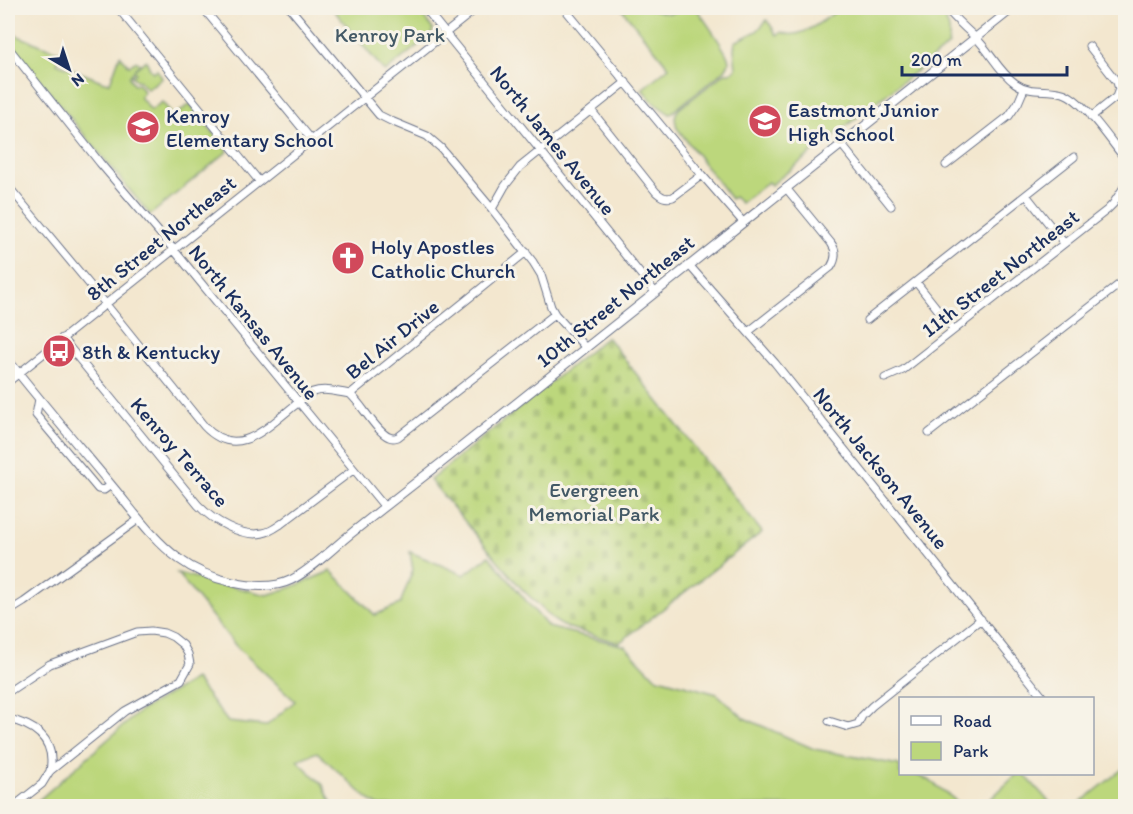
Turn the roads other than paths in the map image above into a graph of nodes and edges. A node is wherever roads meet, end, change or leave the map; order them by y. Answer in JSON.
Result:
{"nodes":[{"id":1,"x":118,"y":8,"type":"edge"},
{"id":2,"x":203,"y":8,"type":"edge"},
{"id":3,"x":290,"y":8,"type":"edge"},
{"id":4,"x":425,"y":8,"type":"edge"},
{"id":5,"x":477,"y":8,"type":"edge"},
{"id":6,"x":564,"y":8,"type":"edge"},
{"id":7,"x":946,"y":8,"type":"edge"},
{"id":8,"x":1013,"y":8,"type":"edge"},
{"id":9,"x":445,"y":33,"type":"junction"},
{"id":10,"x":975,"y":38,"type":"junction"},
{"id":11,"x":1089,"y":46,"type":"dead end"},
{"id":12,"x":8,"y":47,"type":"edge"},
{"id":13,"x":626,"y":81,"type":"junction"},
{"id":14,"x":1024,"y":88,"type":"junction"},
{"id":15,"x":364,"y":97,"type":"junction"},
{"id":16,"x":591,"y":111,"type":"junction"},
{"id":17,"x":1091,"y":117,"type":"junction"},
{"id":18,"x":311,"y":139,"type":"junction"},
{"id":19,"x":841,"y":144,"type":"junction"},
{"id":20,"x":540,"y":150,"type":"junction"},
{"id":21,"x":1074,"y":157,"type":"dead end"},
{"id":22,"x":1125,"y":160,"type":"edge"},
{"id":23,"x":946,"y":165,"type":"dead end"},
{"id":24,"x":702,"y":175,"type":"junction"},
{"id":25,"x":259,"y":181,"type":"junction"},
{"id":26,"x":1125,"y":184,"type":"edge"},
{"id":27,"x":8,"y":186,"type":"edge"},
{"id":28,"x":786,"y":188,"type":"junction"},
{"id":29,"x":1026,"y":195,"type":"junction"},
{"id":30,"x":891,"y":206,"type":"dead end"},
{"id":31,"x":492,"y":209,"type":"junction"},
{"id":32,"x":742,"y":222,"type":"junction"},
{"id":33,"x":1064,"y":243,"type":"junction"},
{"id":34,"x":174,"y":250,"type":"junction"},
{"id":35,"x":526,"y":252,"type":"junction"},
{"id":36,"x":689,"y":265,"type":"junction"},
{"id":37,"x":1125,"y":279,"type":"edge"},
{"id":38,"x":916,"y":282,"type":"junction"},
{"id":39,"x":655,"y":292,"type":"junction"},
{"id":40,"x":105,"y":303,"type":"junction"},
{"id":41,"x":555,"y":314,"type":"junction"},
{"id":42,"x":867,"y":320,"type":"dead end"},
{"id":43,"x":954,"y":330,"type":"junction"},
{"id":44,"x":748,"y":332,"type":"junction"},
{"id":45,"x":62,"y":338,"type":"junction"},
{"id":46,"x":585,"y":347,"type":"junction"},
{"id":47,"x":8,"y":360,"type":"edge"},
{"id":48,"x":18,"y":373,"type":"junction"},
{"id":49,"x":885,"y":378,"type":"dead end"},
{"id":50,"x":8,"y":382,"type":"edge"},
{"id":51,"x":350,"y":394,"type":"junction"},
{"id":52,"x":39,"y":399,"type":"junction"},
{"id":53,"x":298,"y":402,"type":"junction"},
{"id":54,"x":929,"y":433,"type":"dead end"},
{"id":55,"x":353,"y":470,"type":"junction"},
{"id":56,"x":111,"y":485,"type":"junction"},
{"id":57,"x":384,"y":506,"type":"junction"},
{"id":58,"x":139,"y":519,"type":"junction"},
{"id":59,"x":8,"y":612,"type":"edge"},
{"id":60,"x":981,"y":619,"type":"junction"},
{"id":61,"x":8,"y":692,"type":"edge"},
{"id":62,"x":1042,"y":696,"type":"dead end"},
{"id":63,"x":8,"y":719,"type":"edge"},
{"id":64,"x":829,"y":721,"type":"dead end"},
{"id":65,"x":50,"y":771,"type":"junction"},
{"id":66,"x":14,"y":807,"type":"edge"}],
"edges":[{"from":1,"to":25,"type":"street"},
{"from":2,"to":18,"type":"street"},
{"from":3,"to":15,"type":"street"},
{"from":4,"to":9,"type":"street","name":"North James Avenue"},
{"from":5,"to":9,"type":"street","name":"8th Street Northeast"},
{"from":6,"to":13,"type":"street"},
{"from":7,"to":10,"type":"street"},
{"from":8,"to":10,"type":"main road","name":"10th Street Northeast"},
{"from":9,"to":15,"type":"street","name":"8th Street Northeast"},
{"from":9,"to":20,"type":"street","name":"North James Avenue"},
{"from":10,"to":14,"type":"street"},
{"from":10,"to":19,"type":"main road","name":"10th Street Northeast"},
{"from":11,"to":17,"type":"street"},
{"from":12,"to":34,"type":"street","name":"North Kansas Avenue"},
{"from":13,"to":16,"type":"street"},
{"from":13,"to":24,"type":"street"},
{"from":14,"to":17,"type":"street"},
{"from":14,"to":23,"type":"street"},
{"from":15,"to":18,"type":"street","name":"8th Street Northeast"},
{"from":15,"to":31,"type":"street"},
{"from":16,"to":20,"type":"street"},
{"from":16,"to":24,"type":"street"},
{"from":17,"to":22,"type":"street"},
{"from":18,"to":25,"type":"street","name":"8th Street Northeast"},
{"from":19,"to":28,"type":"main road","name":"10th Street Northeast"},
{"from":19,"to":30,"type":"street"},
{"from":20,"to":31,"type":"street"},
{"from":20,"to":39,"type":"street","name":"North James Avenue"},
{"from":21,"to":29,"type":"street"},
{"from":24,"to":32,"type":"street"},
{"from":25,"to":34,"type":"street","name":"8th Street Northeast"},
{"from":26,"to":33,"type":"street","name":"11th Street Northeast"},
{"from":27,"to":40,"type":"street"},
{"from":28,"to":32,"type":"main road","name":"10th Street Northeast"},
{"from":28,"to":44,"type":"street"},
{"from":29,"to":33,"type":"street"},
{"from":29,"to":38,"type":"street"},
{"from":31,"to":35,"type":"street"},
{"from":32,"to":36,"type":"main road","name":"10th Street Northeast"},
{"from":33,"to":43,"type":"street","name":"11th Street Northeast"},
{"from":34,"to":40,"type":"street","name":"8th Street Northeast"},
{"from":34,"to":53,"type":"street","name":"North Kansas Avenue"},
{"from":35,"to":41,"type":"street"},
{"from":35,"to":51,"type":"street","name":"Bel Air Drive"},
{"from":36,"to":39,"type":"main road","name":"10th Street Northeast"},
{"from":36,"to":44,"type":"street","name":"North Jackson Avenue"},
{"from":37,"to":54,"type":"street"},
{"from":38,"to":42,"type":"street"},
{"from":38,"to":43,"type":"street"},
{"from":39,"to":46,"type":"main road","name":"10th Street Northeast"},
{"from":40,"to":45,"type":"street","name":"8th Street Northeast"},
{"from":40,"to":53,"type":"street","name":"Bel Air Drive"},
{"from":41,"to":46,"type":"street"},
{"from":41,"to":51,"type":"street"},
{"from":43,"to":49,"type":"street","name":"11th Street Northeast"},
{"from":44,"to":60,"type":"street","name":"North Jackson Avenue"},
{"from":45,"to":48,"type":"street","name":"8th Street Northeast"},
{"from":45,"to":55,"type":"street","name":"Kenroy Terrace"},
{"from":46,"to":57,"type":"main road","name":"10th Street Northeast"},
{"from":47,"to":48,"type":"main road","name":"10th Street Northeast"},
{"from":48,"to":50,"type":"street","name":"8th Street Northeast"},
{"from":48,"to":52,"type":"main road","name":"10th Street Northeast"},
{"from":51,"to":53,"type":"street","name":"Bel Air Drive"},
{"from":52,"to":56,"type":"main road","name":"10th Street Northeast"},
{"from":52,"to":56,"type":"street"},
{"from":53,"to":55,"type":"street","name":"North Kansas Avenue"},
{"from":55,"to":57,"type":"street","name":"North Kansas Avenue"},
{"from":56,"to":58,"type":"main road","name":"10th Street Northeast"},
{"from":57,"to":58,"type":"main road","name":"10th Street Northeast"},
{"from":58,"to":59,"type":"street"},
{"from":60,"to":62,"type":"street","name":"North Jackson Avenue"},
{"from":60,"to":64,"type":"street"},
{"from":61,"to":65,"type":"street"},
{"from":63,"to":65,"type":"street"},
{"from":65,"to":66,"type":"street"}]}
